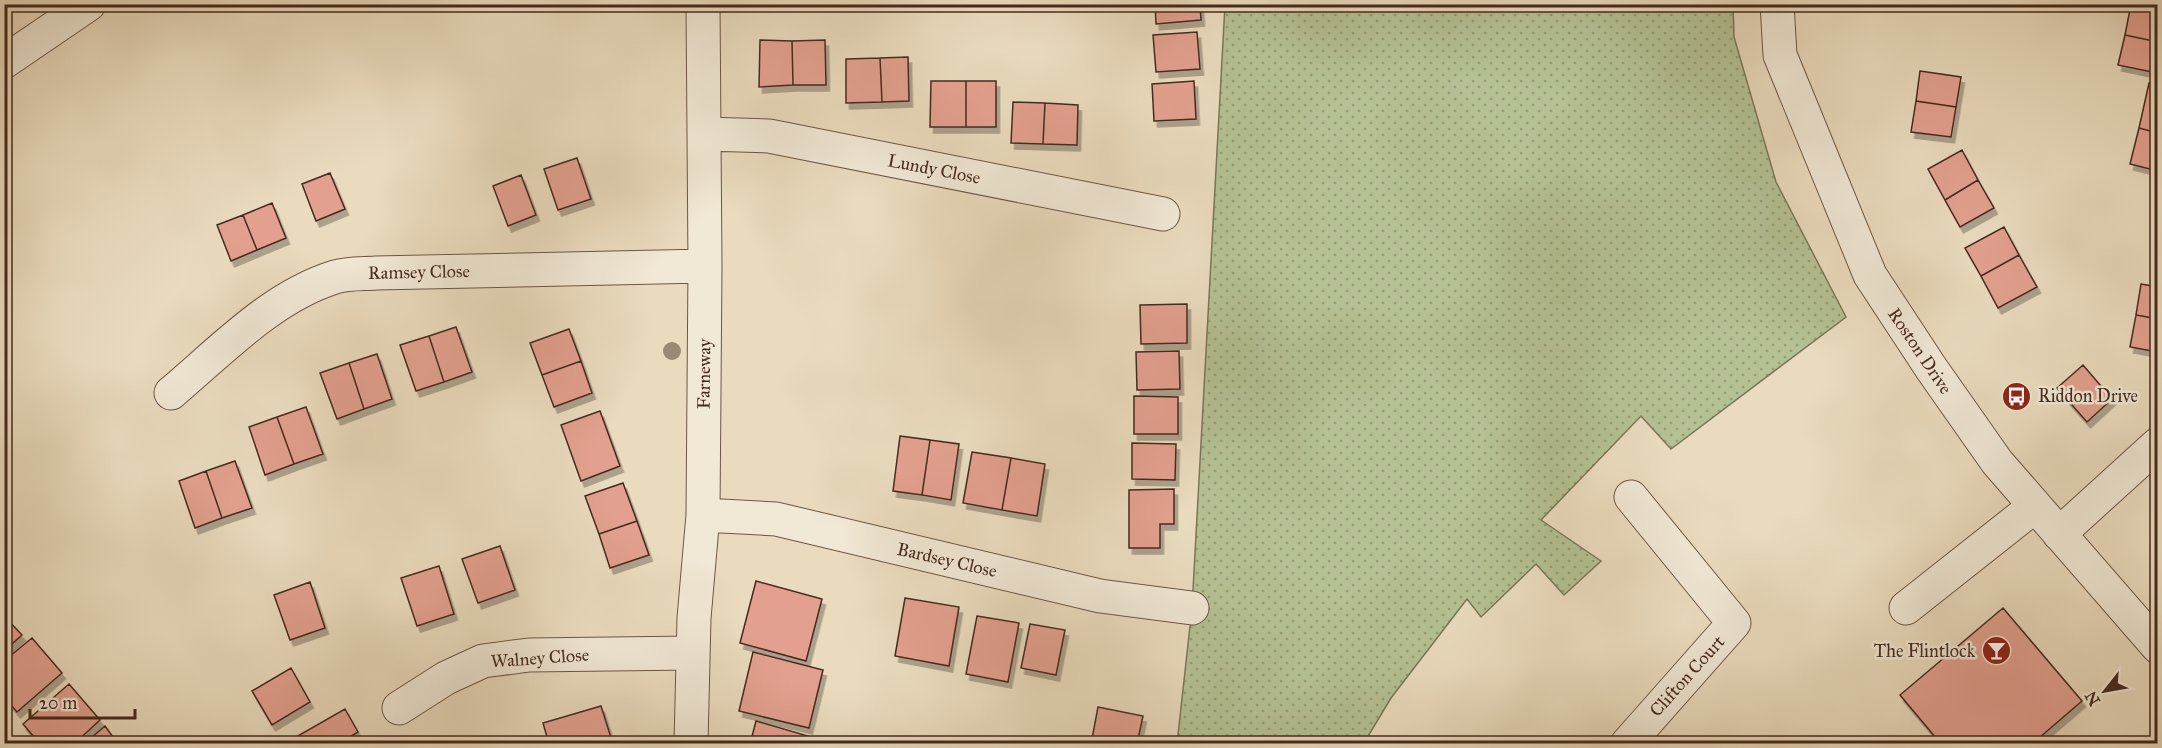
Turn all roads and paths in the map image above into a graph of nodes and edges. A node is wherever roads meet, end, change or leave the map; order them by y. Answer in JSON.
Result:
{"nodes":[{"id":1,"x":89,"y":4,"type":"edge"},
{"id":2,"x":703,"y":4,"type":"edge"},
{"id":3,"x":1777,"y":4,"type":"edge"},
{"id":4,"x":4,"y":62,"type":"edge"},
{"id":5,"x":705,"y":135,"type":"junction"},
{"id":6,"x":1163,"y":214,"type":"dead end"},
{"id":7,"x":705,"y":266,"type":"junction"},
{"id":8,"x":171,"y":393,"type":"dead end"},
{"id":9,"x":2157,"y":444,"type":"edge"},
{"id":10,"x":1631,"y":497,"type":"dead end"},
{"id":11,"x":2035,"y":506,"type":"junction"},
{"id":12,"x":703,"y":515,"type":"junction"},
{"id":13,"x":2060,"y":534,"type":"junction"},
{"id":14,"x":1192,"y":608,"type":"dead end"},
{"id":15,"x":1906,"y":608,"type":"dead end"},
{"id":16,"x":2157,"y":647,"type":"edge"},
{"id":17,"x":693,"y":652,"type":"junction"},
{"id":18,"x":399,"y":708,"type":"dead end"},
{"id":19,"x":691,"y":744,"type":"edge"},
{"id":20,"x":1627,"y":744,"type":"edge"}],
"edges":[{"from":1,"to":4,"type":"street"},
{"from":2,"to":5,"type":"street","name":"Farneway"},
{"from":3,"to":11,"type":"street","name":"Roston Drive"},
{"from":5,"to":6,"type":"street","name":"Lundy Close"},
{"from":5,"to":7,"type":"street","name":"Farneway"},
{"from":7,"to":8,"type":"street","name":"Ramsey Close"},
{"from":7,"to":12,"type":"street","name":"Farneway"},
{"from":9,"to":13,"type":"street"},
{"from":10,"to":20,"type":"street","name":"Clifton Court"},
{"from":11,"to":13,"type":"street","name":"Roston Drive"},
{"from":11,"to":15,"type":"street"},
{"from":12,"to":14,"type":"street","name":"Bardsey Close"},
{"from":12,"to":17,"type":"street","name":"Farneway"},
{"from":13,"to":16,"type":"street","name":"Roston Drive"},
{"from":17,"to":18,"type":"street","name":"Walney Close"},
{"from":17,"to":19,"type":"street","name":"Farneway"}]}
